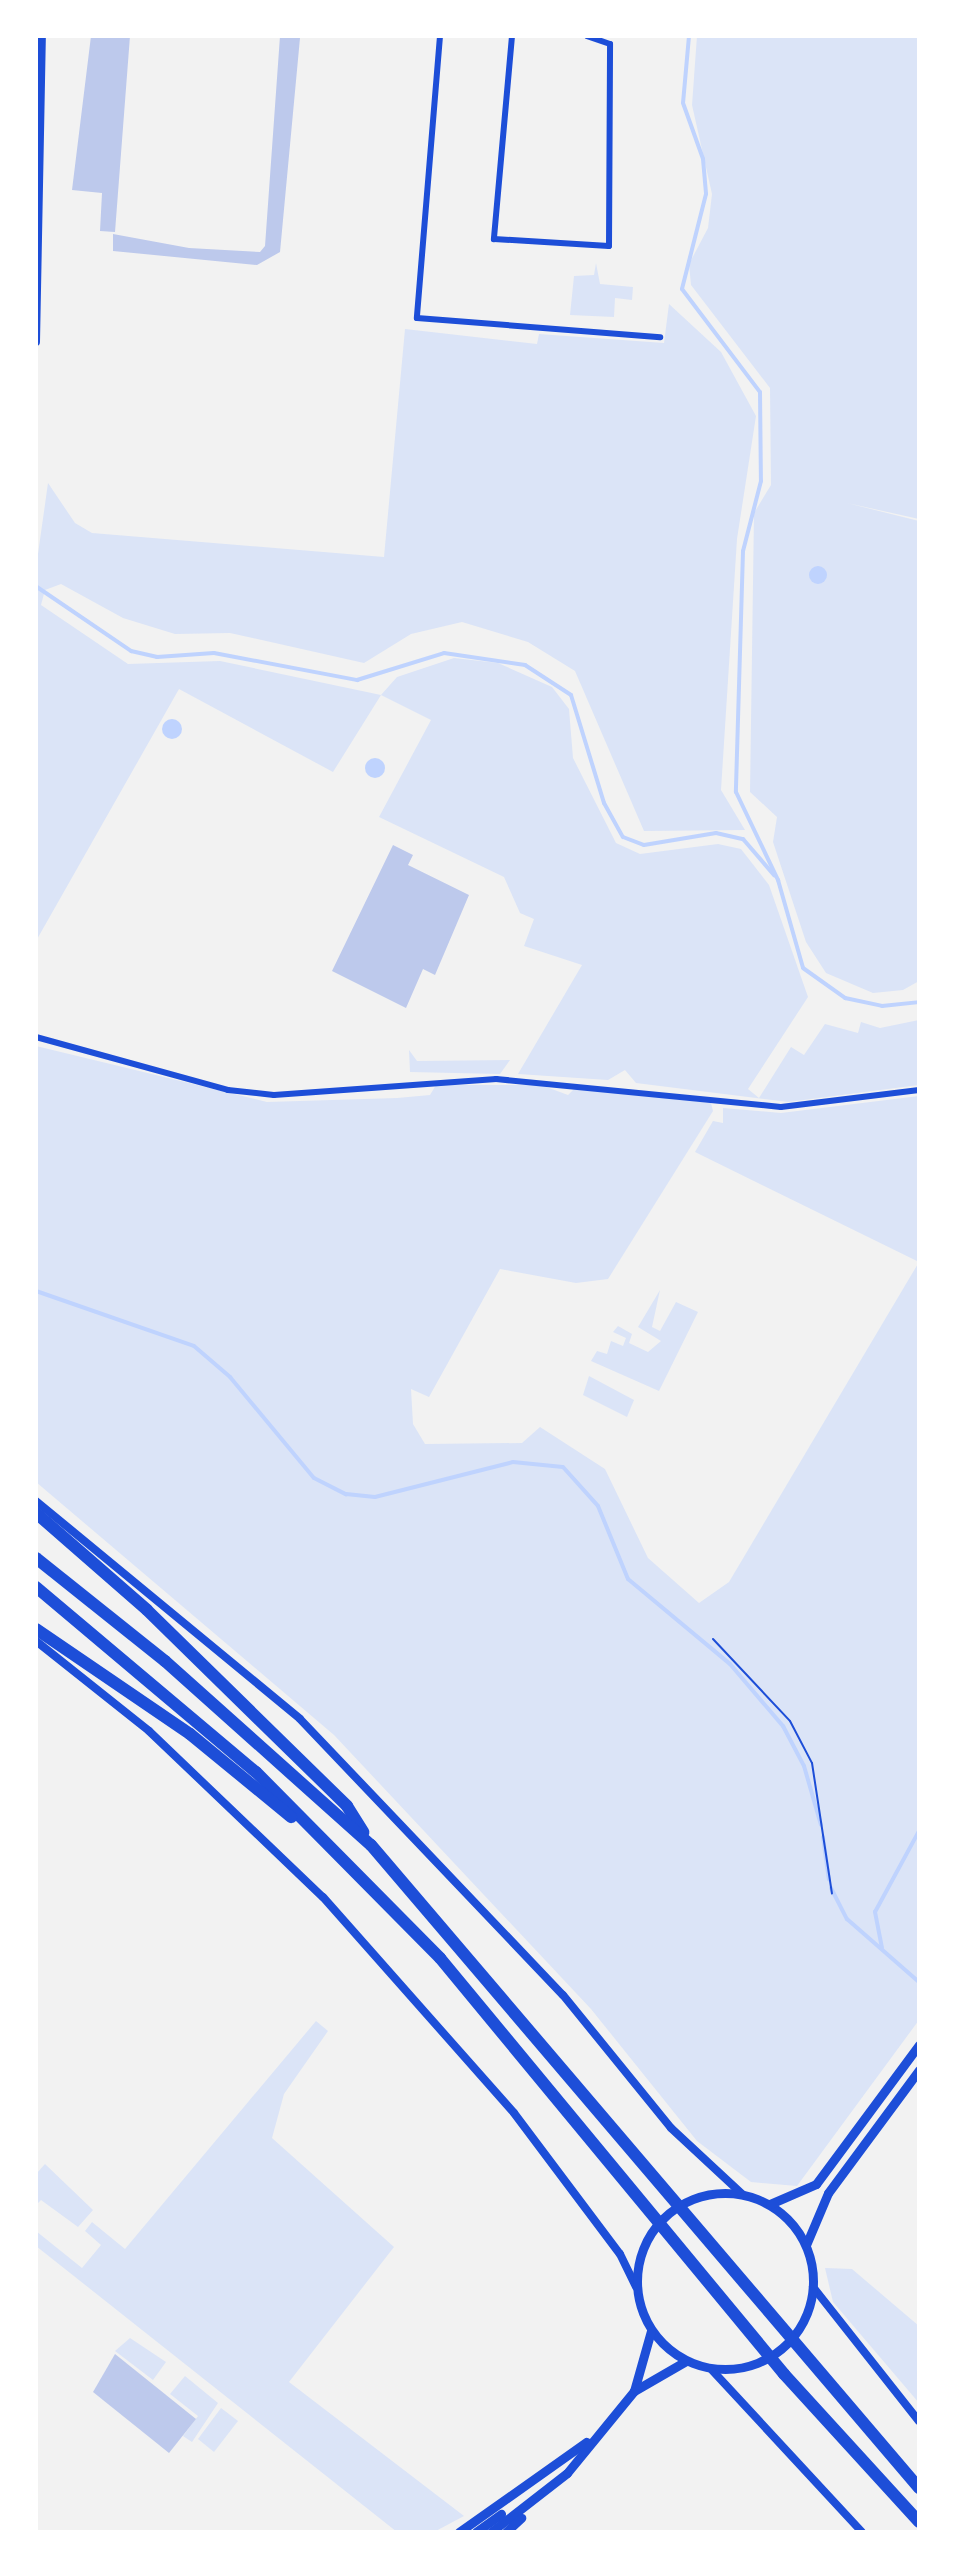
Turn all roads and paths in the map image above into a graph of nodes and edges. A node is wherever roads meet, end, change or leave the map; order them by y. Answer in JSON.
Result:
{"nodes":[{"id":1,"x":42,"y":36,"type":"edge"},
{"id":2,"x":440,"y":36,"type":"edge"},
{"id":3,"x":512,"y":36,"type":"edge"},
{"id":4,"x":587,"y":36,"type":"edge"},
{"id":5,"x":36,"y":108,"type":"edge"},
{"id":6,"x":36,"y":158,"type":"edge"},
{"id":7,"x":660,"y":337,"type":"dead end"},
{"id":8,"x":36,"y":342,"type":"edge"},
{"id":9,"x":36,"y":1037,"type":"edge"},
{"id":10,"x":919,"y":1090,"type":"edge"},
{"id":11,"x":36,"y":1501,"type":"edge"},
{"id":12,"x":36,"y":1513,"type":"edge"},
{"id":13,"x":36,"y":1558,"type":"edge"},
{"id":14,"x":36,"y":1587,"type":"edge"},
{"id":15,"x":36,"y":1629,"type":"edge"},
{"id":16,"x":713,"y":1639,"type":"dead end"},
{"id":17,"x":36,"y":1641,"type":"edge"},
{"id":18,"x":371,"y":1845,"type":"junction"},
{"id":19,"x":370,"y":1888,"type":"junction"},
{"id":20,"x":832,"y":1893,"type":"dead end"},
{"id":21,"x":919,"y":2045,"type":"edge"},
{"id":22,"x":919,"y":2070,"type":"edge"},
{"id":23,"x":742,"y":2194,"type":"junction"},
{"id":24,"x":770,"y":2204,"type":"junction"},
{"id":25,"x":806,"y":2245,"type":"junction"},
{"id":26,"x":636,"y":2287,"type":"junction"},
{"id":27,"x":813,"y":2287,"type":"junction"},
{"id":28,"x":651,"y":2331,"type":"junction"},
{"id":29,"x":686,"y":2361,"type":"junction"},
{"id":30,"x":711,"y":2369,"type":"junction"},
{"id":31,"x":634,"y":2391,"type":"junction"},
{"id":32,"x":919,"y":2421,"type":"edge"},
{"id":33,"x":598,"y":2433,"type":"junction"},
{"id":34,"x":567,"y":2473,"type":"junction"},
{"id":35,"x":919,"y":2488,"type":"edge"},
{"id":36,"x":527,"y":2490,"type":"junction"},
{"id":37,"x":919,"y":2522,"type":"edge"},
{"id":38,"x":459,"y":2532,"type":"edge"},
{"id":39,"x":476,"y":2532,"type":"edge"},
{"id":40,"x":491,"y":2532,"type":"edge"},
{"id":41,"x":506,"y":2532,"type":"edge"},
{"id":42,"x":862,"y":2532,"type":"edge"}],
"edges":[{"from":1,"to":8,"type":"street"},
{"from":2,"to":7,"type":"street"},
{"from":3,"to":4,"type":"street"},
{"from":5,"to":6,"type":"street"},
{"from":9,"to":10,"type":"street"},
{"from":11,"to":23,"type":"street"},
{"from":12,"to":18,"type":"highway"},
{"from":13,"to":18,"type":"highway"},
{"from":14,"to":19,"type":"highway"},
{"from":15,"to":19,"type":"highway"},
{"from":16,"to":20,"type":"path"},
{"from":17,"to":26,"type":"street"},
{"from":18,"to":35,"type":"highway"},
{"from":19,"to":37,"type":"highway"},
{"from":21,"to":24,"type":"main road"},
{"from":22,"to":25,"type":"main road"},
{"from":23,"to":24,"type":"main road"},
{"from":23,"to":26,"type":"main road"},
{"from":24,"to":25,"type":"main road"},
{"from":25,"to":27,"type":"main road"},
{"from":26,"to":28,"type":"main road"},
{"from":27,"to":30,"type":"main road"},
{"from":27,"to":32,"type":"street"},
{"from":28,"to":29,"type":"main road"},
{"from":28,"to":31,"type":"main road"},
{"from":29,"to":30,"type":"main road"},
{"from":29,"to":31,"type":"main road"},
{"from":30,"to":42,"type":"street"},
{"from":31,"to":33,"type":"main road"},
{"from":33,"to":34,"type":"main road"},
{"from":33,"to":36,"type":"main road"},
{"from":34,"to":40,"type":"main road"},
{"from":34,"to":41,"type":"main road"},
{"from":36,"to":38,"type":"main road"},
{"from":36,"to":39,"type":"main road"}]}
